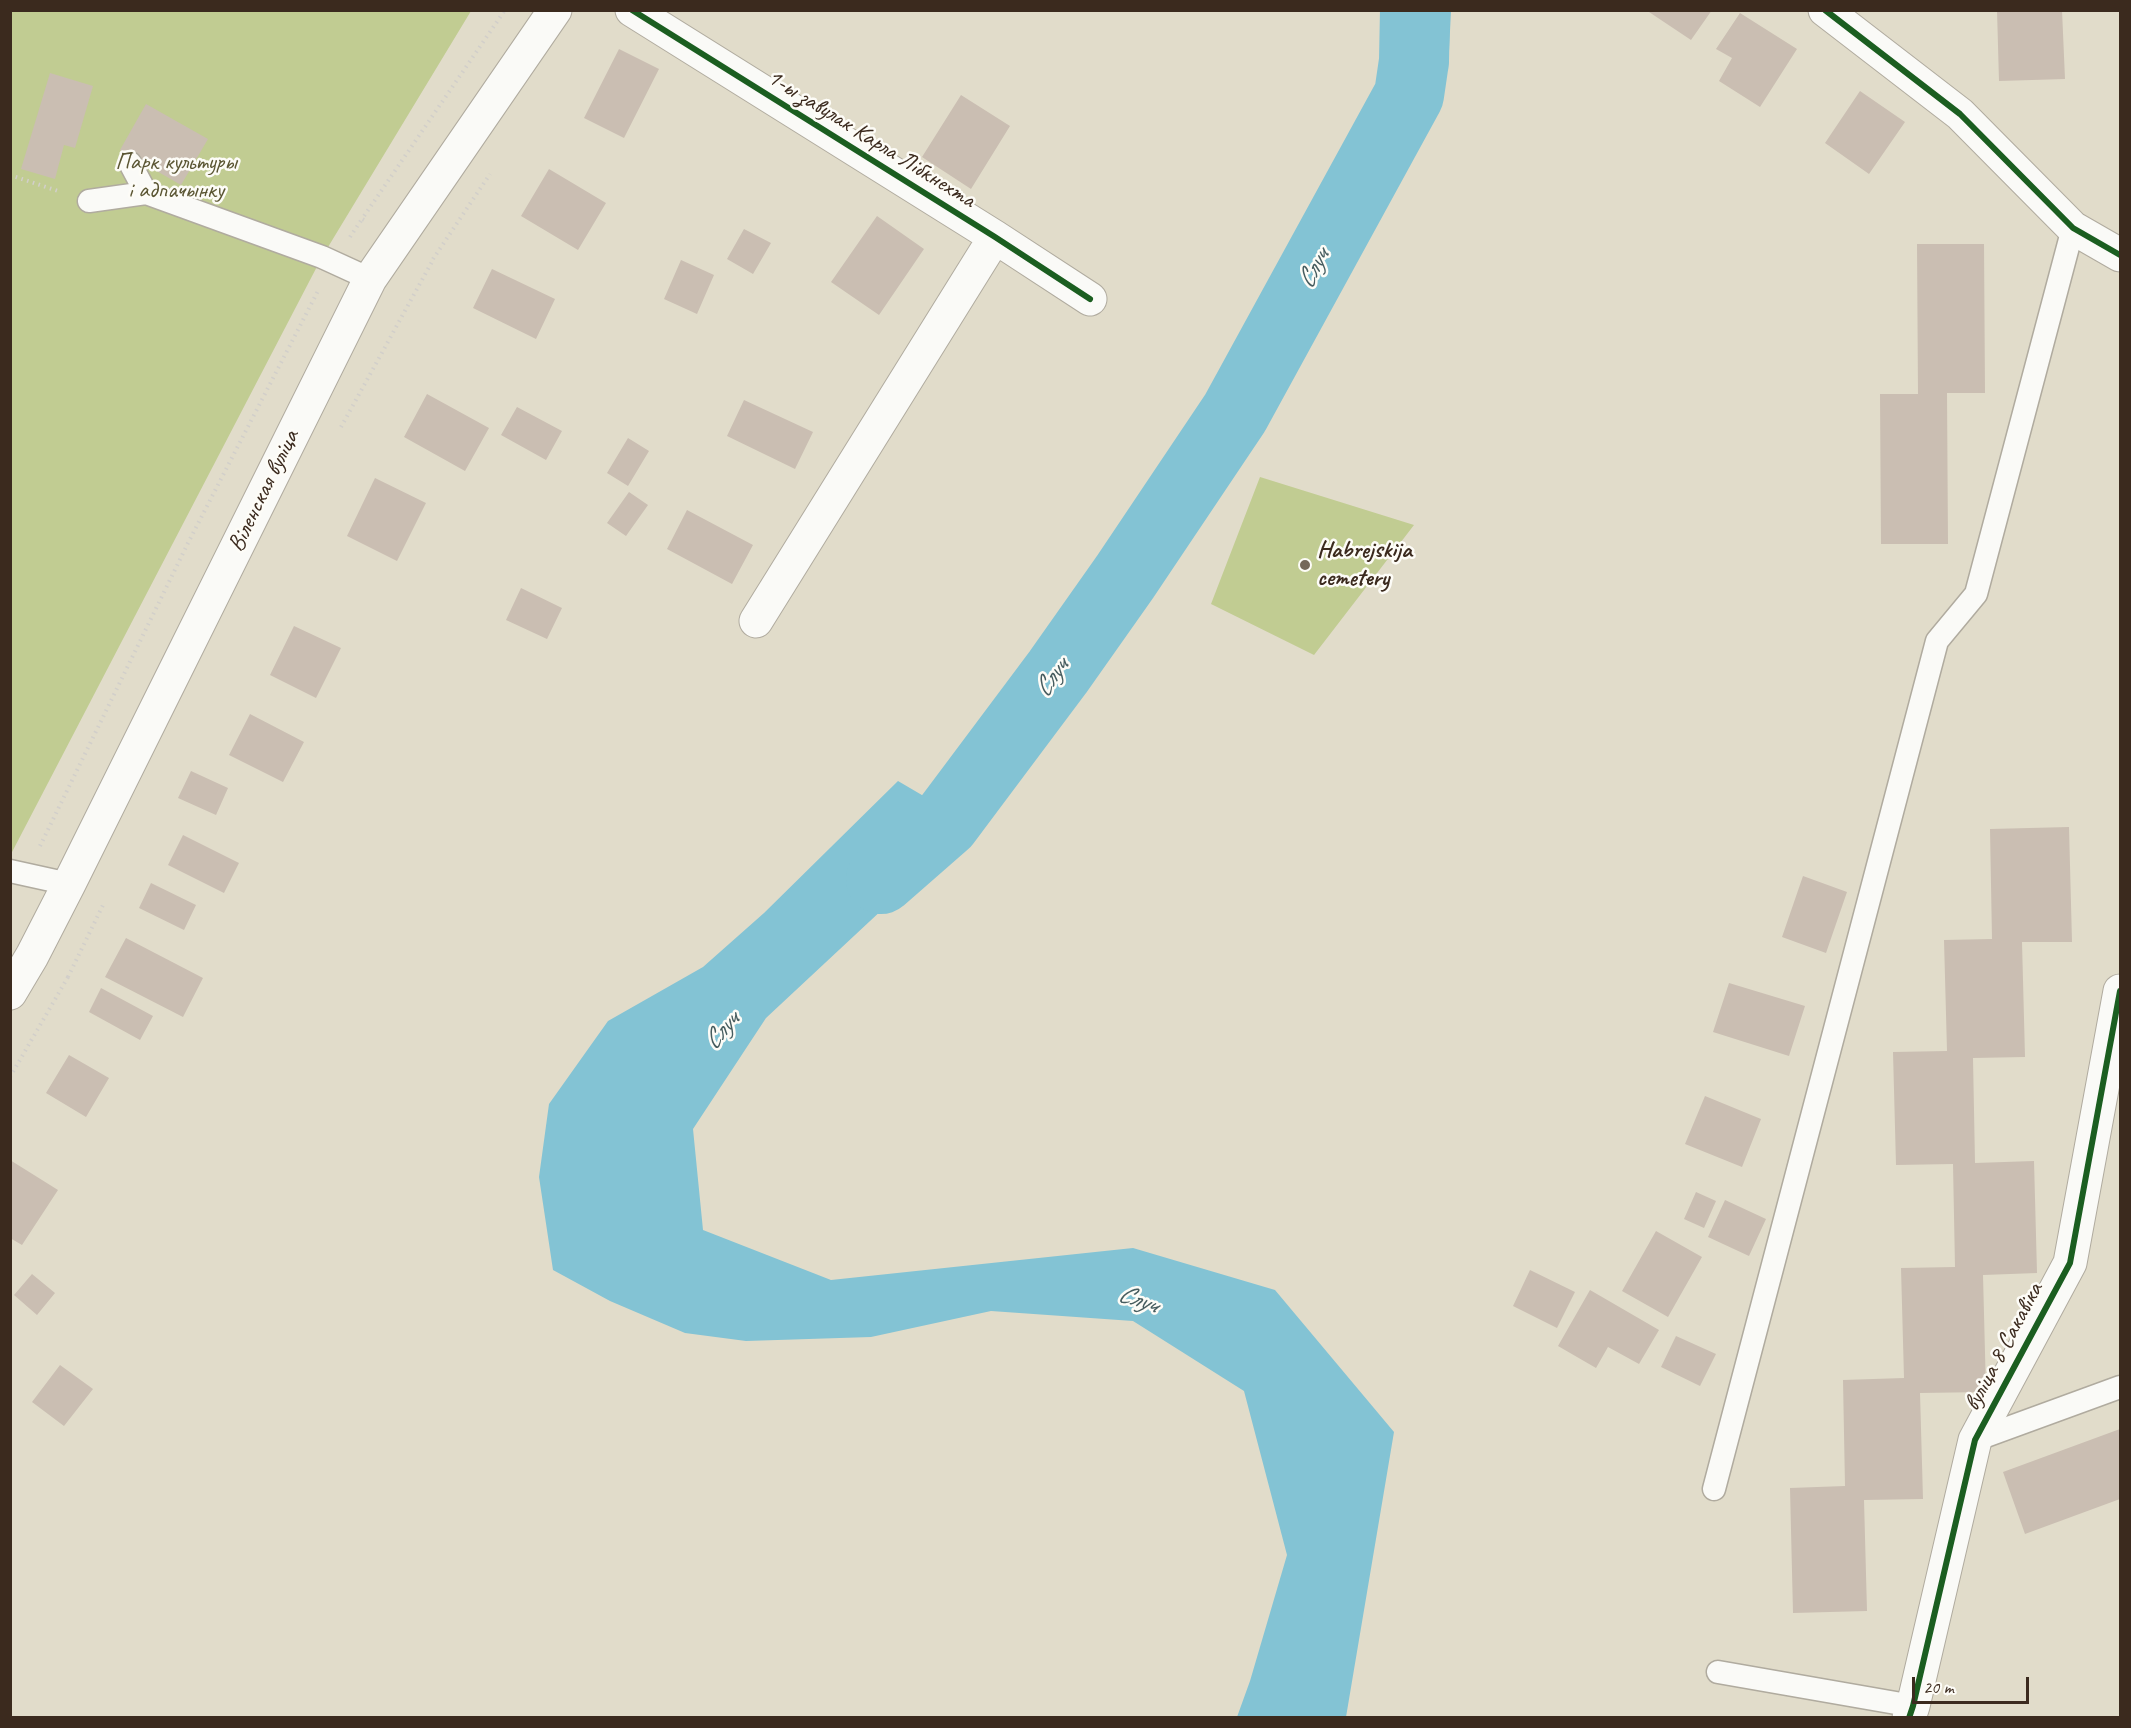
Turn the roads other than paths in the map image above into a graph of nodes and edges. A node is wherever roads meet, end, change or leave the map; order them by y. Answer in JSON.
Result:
{"nodes":[{"id":1,"x":555,"y":10,"type":"edge"},
{"id":2,"x":632,"y":10,"type":"edge"},
{"id":3,"x":1825,"y":10,"type":"edge"},
{"id":4,"x":130,"y":163,"type":"dead end"},
{"id":5,"x":146,"y":193,"type":"junction"},
{"id":6,"x":89,"y":201,"type":"road end"},
{"id":7,"x":2073,"y":228,"type":"junction"},
{"id":8,"x":995,"y":237,"type":"junction"},
{"id":9,"x":2121,"y":255,"type":"edge"},
{"id":10,"x":370,"y":279,"type":"junction"},
{"id":11,"x":1090,"y":299,"type":"dead end"},
{"id":12,"x":756,"y":621,"type":"dead end"},
{"id":13,"x":18,"y":872,"type":"edge"},
{"id":14,"x":69,"y":884,"type":"junction"},
{"id":15,"x":2121,"y":991,"type":"edge"},
{"id":16,"x":10,"y":993,"type":"edge"},
{"id":17,"x":2121,"y":1387,"type":"edge"},
{"id":18,"x":1974,"y":1440,"type":"junction"},
{"id":19,"x":1714,"y":1489,"type":"dead end"},
{"id":20,"x":1718,"y":1672,"type":"dead end"},
{"id":21,"x":1911,"y":1712,"type":"edge"}],
"edges":[{"from":1,"to":10,"type":"street","name":"Віленская вуліца"},
{"from":2,"to":8,"type":"street","name":"1-ы завулак Карла Лібкнехта"},
{"from":3,"to":7,"type":"street"},
{"from":4,"to":5,"type":"lane"},
{"from":5,"to":6,"type":"lane"},
{"from":5,"to":10,"type":"lane"},
{"from":7,"to":9,"type":"street"},
{"from":7,"to":19,"type":"lane"},
{"from":8,"to":11,"type":"street","name":"1-ы завулак Карла Лібкнехта"},
{"from":8,"to":12,"type":"street"},
{"from":10,"to":14,"type":"street","name":"Віленская вуліца"},
{"from":13,"to":14,"type":"lane"},
{"from":14,"to":16,"type":"street","name":"Віленская вуліца"},
{"from":15,"to":18,"type":"street","name":"вуліца 8 Сакавіка"},
{"from":17,"to":18,"type":"lane"},
{"from":18,"to":21,"type":"street","name":"вуліца 8 Сакавіка"},
{"from":20,"to":21,"type":"lane"}]}
